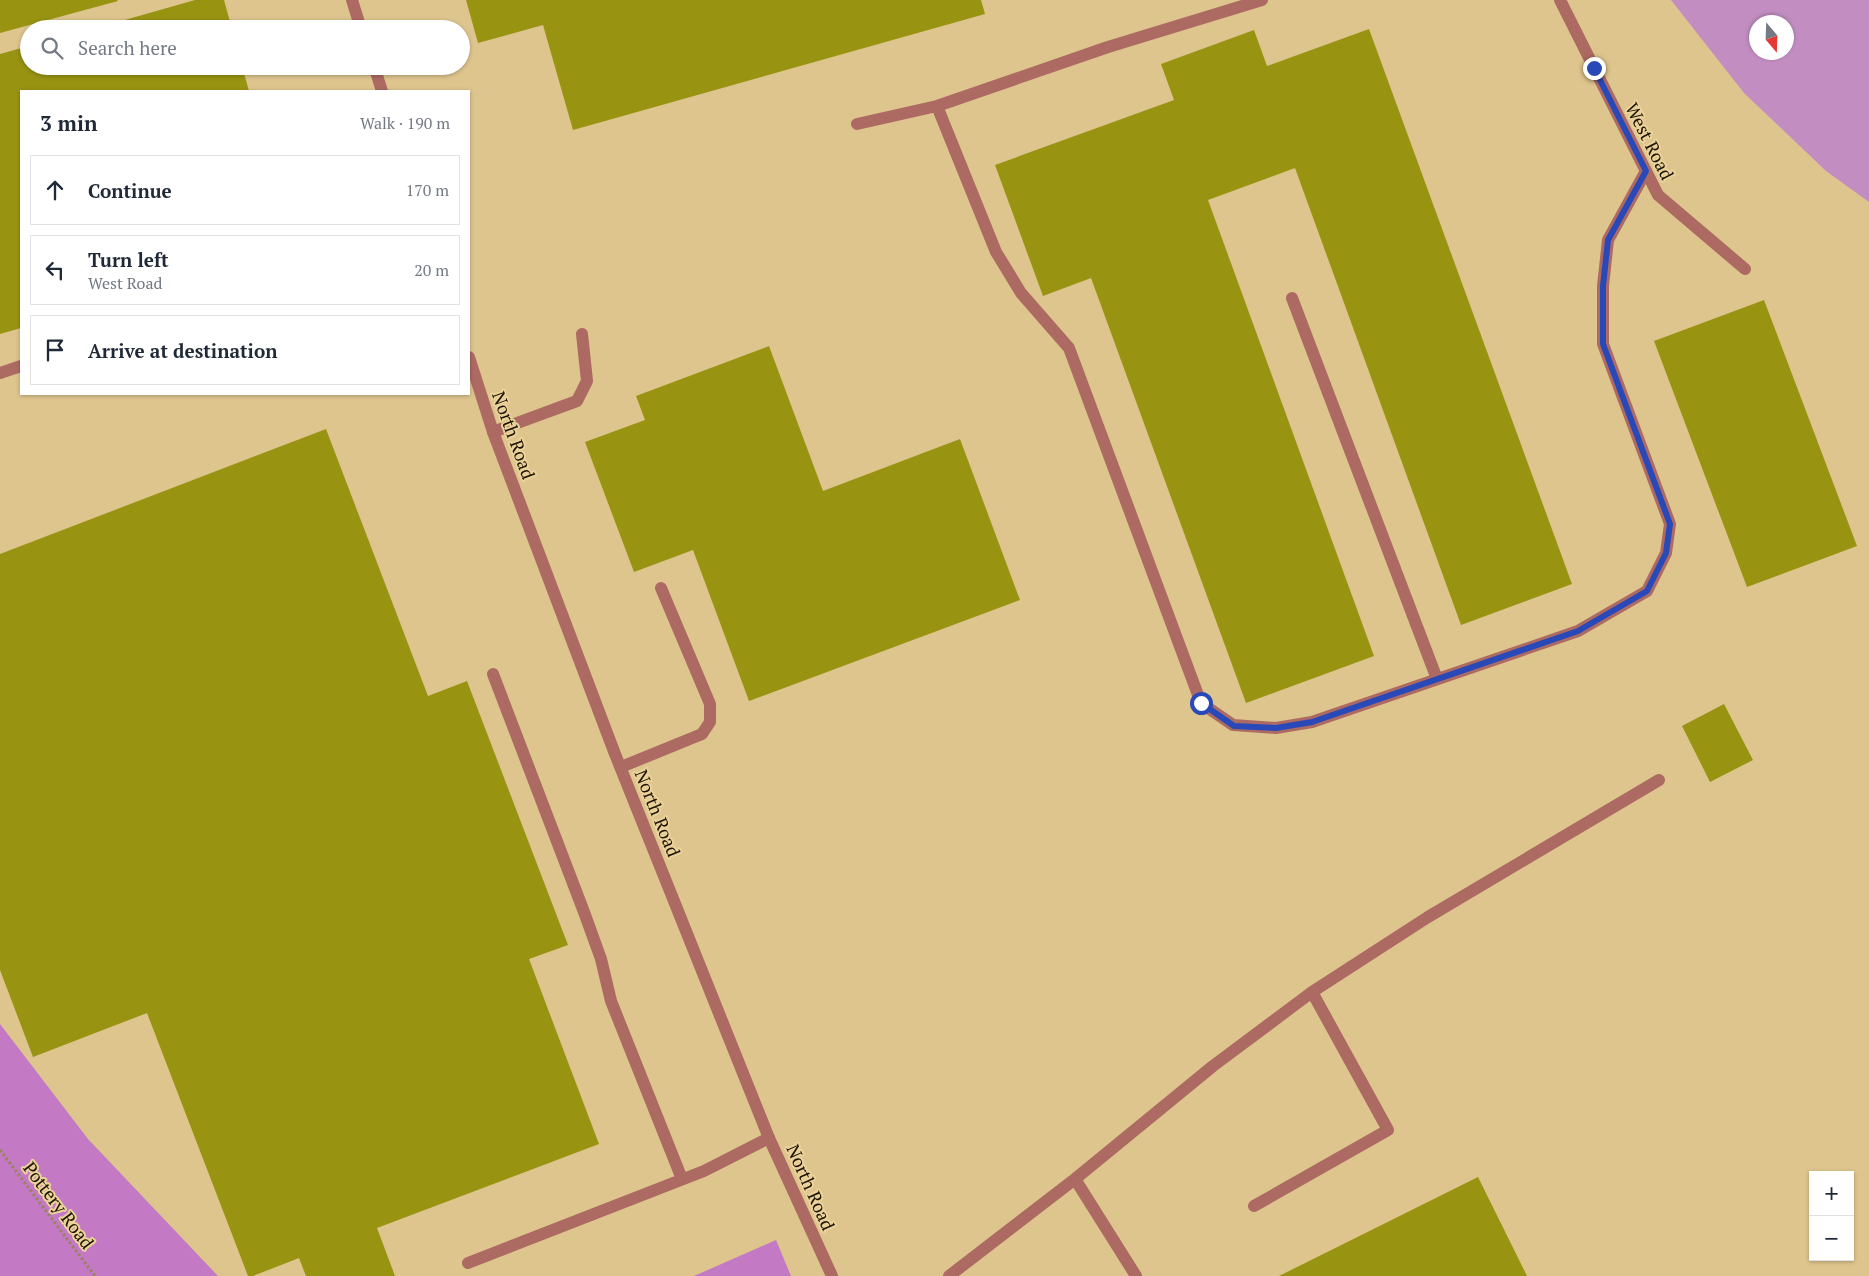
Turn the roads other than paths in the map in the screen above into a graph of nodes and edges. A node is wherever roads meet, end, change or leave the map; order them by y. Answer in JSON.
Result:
{"nodes":[{"id":1,"x":352,"y":0,"type":"edge"},
{"id":2,"x":1262,"y":0,"type":"edge"},
{"id":3,"x":1560,"y":0,"type":"edge"},
{"id":4,"x":358,"y":20,"type":"edge"},
{"id":5,"x":377,"y":75,"type":"edge"},
{"id":6,"x":382,"y":90,"type":"edge"},
{"id":7,"x":937,"y":106,"type":"junction"},
{"id":8,"x":857,"y":124,"type":"dead end"},
{"id":9,"x":1646,"y":171,"type":"junction"},
{"id":10,"x":1745,"y":269,"type":"dead end"},
{"id":11,"x":1292,"y":298,"type":"dead end"},
{"id":12,"x":582,"y":334,"type":"dead end"},
{"id":13,"x":470,"y":360,"type":"edge"},
{"id":14,"x":20,"y":366,"type":"edge"},
{"id":15,"x":0,"y":373,"type":"edge"},
{"id":16,"x":493,"y":432,"type":"junction"},
{"id":17,"x":661,"y":588,"type":"dead end"},
{"id":18,"x":493,"y":674,"type":"dead end"},
{"id":19,"x":1437,"y":679,"type":"junction"},
{"id":20,"x":621,"y":767,"type":"junction"},
{"id":21,"x":1659,"y":780,"type":"dead end"},
{"id":22,"x":1312,"y":992,"type":"junction"},
{"id":23,"x":769,"y":1138,"type":"junction"},
{"id":24,"x":682,"y":1179,"type":"junction"},
{"id":25,"x":1075,"y":1179,"type":"junction"},
{"id":26,"x":1254,"y":1206,"type":"dead end"},
{"id":27,"x":468,"y":1263,"type":"dead end"},
{"id":28,"x":832,"y":1276,"type":"edge"},
{"id":29,"x":949,"y":1276,"type":"edge"},
{"id":30,"x":1136,"y":1276,"type":"edge"}],
"edges":[{"from":1,"to":4,"type":"street"},
{"from":2,"to":7,"type":"street"},
{"from":3,"to":9,"type":"street","name":"West Road"},
{"from":5,"to":6,"type":"street"},
{"from":7,"to":8,"type":"street"},
{"from":7,"to":19,"type":"street"},
{"from":9,"to":10,"type":"street","name":"West Road"},
{"from":9,"to":19,"type":"street"},
{"from":11,"to":19,"type":"street"},
{"from":12,"to":16,"type":"street"},
{"from":13,"to":16,"type":"street","name":"North Road"},
{"from":14,"to":15,"type":"street"},
{"from":16,"to":20,"type":"street","name":"North Road"},
{"from":17,"to":20,"type":"street"},
{"from":18,"to":24,"type":"street"},
{"from":20,"to":23,"type":"street","name":"North Road"},
{"from":21,"to":22,"type":"street"},
{"from":22,"to":25,"type":"street"},
{"from":22,"to":26,"type":"street"},
{"from":23,"to":24,"type":"street"},
{"from":23,"to":28,"type":"street","name":"North Road"},
{"from":24,"to":27,"type":"street"},
{"from":25,"to":29,"type":"street"},
{"from":25,"to":30,"type":"street"}]}
